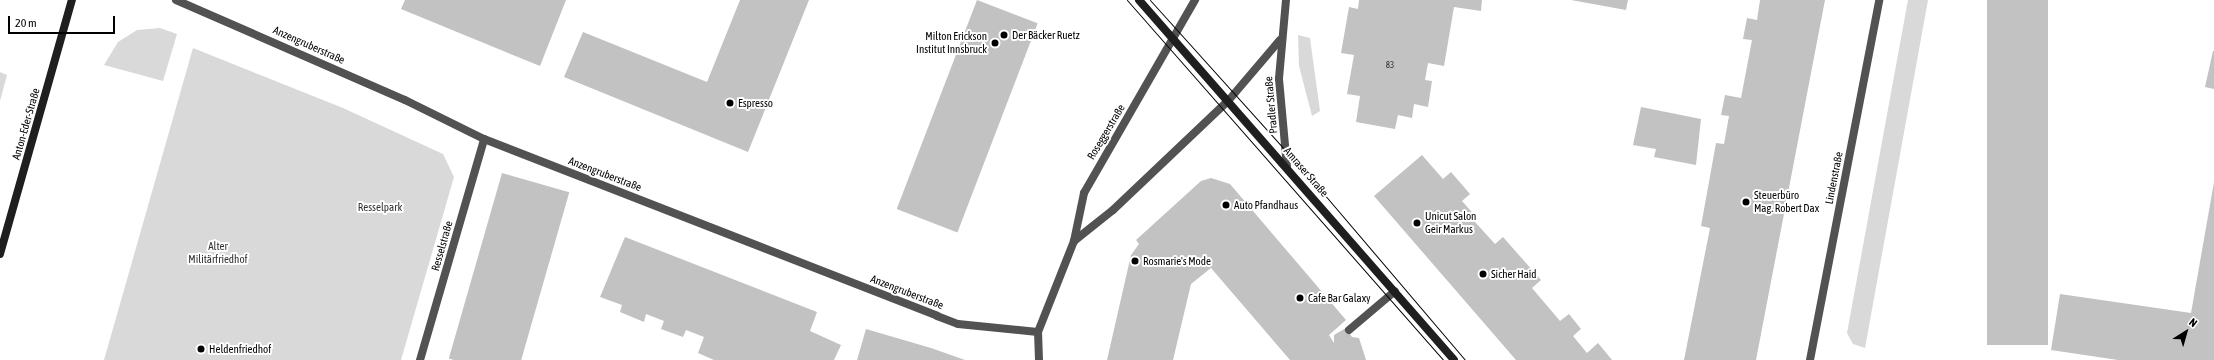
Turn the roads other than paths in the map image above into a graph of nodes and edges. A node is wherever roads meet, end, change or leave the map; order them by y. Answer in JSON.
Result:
{"nodes":[{"id":1,"x":72,"y":0,"type":"edge"},
{"id":2,"x":176,"y":0,"type":"edge"},
{"id":3,"x":1139,"y":0,"type":"edge"},
{"id":4,"x":1195,"y":0,"type":"edge"},
{"id":5,"x":1286,"y":0,"type":"edge"},
{"id":6,"x":1879,"y":0,"type":"edge"},
{"id":7,"x":1173,"y":40,"type":"junction"},
{"id":8,"x":1280,"y":40,"type":"junction"},
{"id":9,"x":1228,"y":101,"type":"junction"},
{"id":10,"x":484,"y":139,"type":"junction"},
{"id":11,"x":1288,"y":167,"type":"junction"},
{"id":12,"x":1074,"y":241,"type":"junction"},
{"id":13,"x":0,"y":254,"type":"edge"},
{"id":14,"x":1395,"y":291,"type":"junction"},
{"id":15,"x":1349,"y":330,"type":"dead end"},
{"id":16,"x":1038,"y":332,"type":"junction"},
{"id":17,"x":420,"y":360,"type":"edge"},
{"id":18,"x":1039,"y":360,"type":"edge"},
{"id":19,"x":1454,"y":360,"type":"edge"},
{"id":20,"x":1811,"y":360,"type":"edge"}],
"edges":[{"from":1,"to":13,"type":"street","name":"Anton-Eder-Straße"},
{"from":2,"to":10,"type":"street","name":"Anzengruberstraße"},
{"from":3,"to":7,"type":"street","name":"Amraser Straße"},
{"from":4,"to":7,"type":"street"},
{"from":5,"to":8,"type":"street","name":"Pradler Straße"},
{"from":6,"to":20,"type":"street","name":"Lindenstraße"},
{"from":7,"to":9,"type":"street","name":"Amraser Straße"},
{"from":7,"to":12,"type":"street","name":"Roseggerstraße"},
{"from":8,"to":9,"type":"street","name":"Pradler Straße"},
{"from":8,"to":11,"type":"street","name":"Pradler Straße"},
{"from":9,"to":11,"type":"street","name":"Amraser Straße"},
{"from":9,"to":12,"type":"street","name":"Roseggerstraße"},
{"from":10,"to":16,"type":"street","name":"Anzengruberstraße"},
{"from":10,"to":17,"type":"street","name":"Resselstraße"},
{"from":11,"to":14,"type":"street","name":"Amraser Straße"},
{"from":12,"to":16,"type":"street","name":"Roseggerstraße"},
{"from":14,"to":15,"type":"street"},
{"from":14,"to":19,"type":"street","name":"Amraser Straße"},
{"from":16,"to":18,"type":"street","name":"Roseggerstraße"}]}
